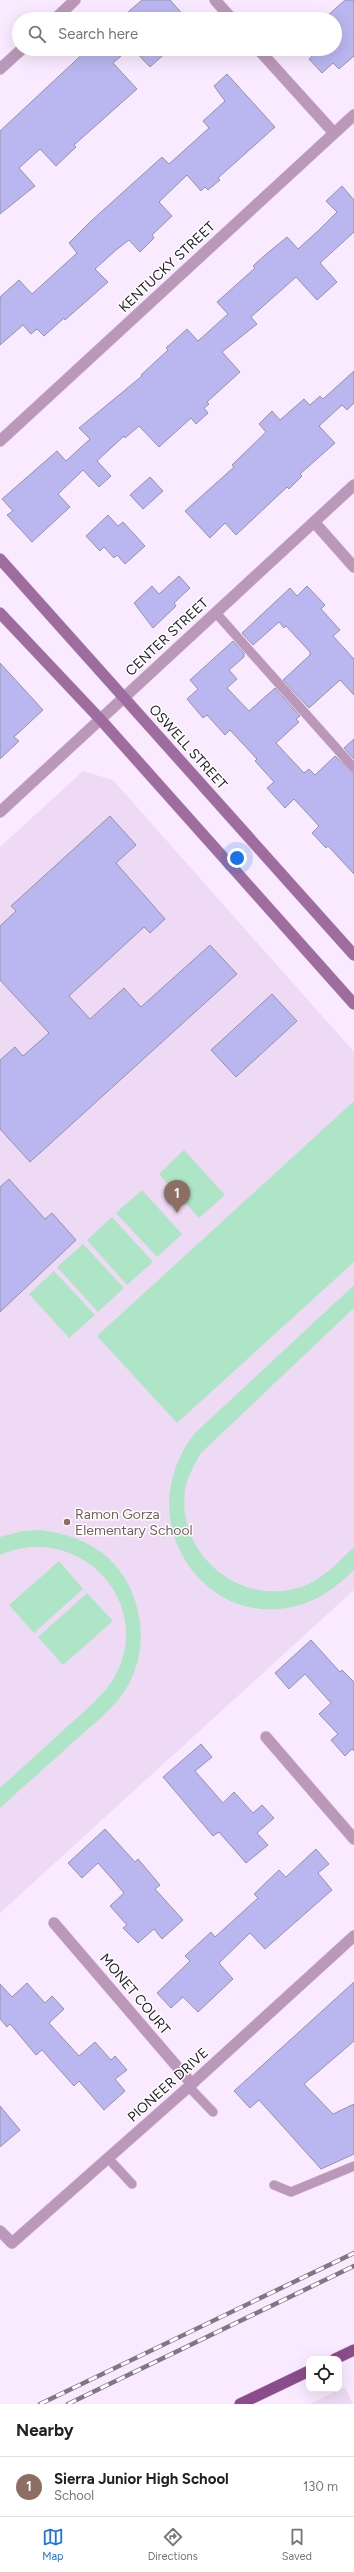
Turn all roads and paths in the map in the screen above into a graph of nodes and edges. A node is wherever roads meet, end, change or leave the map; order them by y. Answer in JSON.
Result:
{"nodes":[{"id":1,"x":75,"y":0,"type":"edge"},
{"id":2,"x":215,"y":0,"type":"edge"},
{"id":3,"x":62,"y":12,"type":"edge"},
{"id":4,"x":226,"y":12,"type":"edge"},
{"id":5,"x":14,"y":56,"type":"edge"},
{"id":6,"x":264,"y":56,"type":"edge"},
{"id":7,"x":0,"y":69,"type":"edge"},
{"id":8,"x":354,"y":115,"type":"edge"},
{"id":9,"x":334,"y":133,"type":"junction"},
{"id":10,"x":0,"y":441,"type":"edge"},
{"id":11,"x":354,"y":485,"type":"edge"},
{"id":12,"x":314,"y":522,"type":"junction"},
{"id":13,"x":0,"y":559,"type":"edge"},
{"id":14,"x":354,"y":567,"type":"edge"},
{"id":15,"x":216,"y":612,"type":"junction"},
{"id":16,"x":0,"y":613,"type":"edge"},
{"id":17,"x":124,"y":697,"type":"junction"},
{"id":18,"x":101,"y":720,"type":"junction"},
{"id":19,"x":354,"y":768,"type":"edge"},
{"id":20,"x":0,"y":812,"type":"edge"},
{"id":21,"x":354,"y":955,"type":"edge"},
{"id":22,"x":354,"y":1004,"type":"edge"},
{"id":23,"x":266,"y":1736,"type":"dead end"},
{"id":24,"x":354,"y":1839,"type":"edge"},
{"id":25,"x":54,"y":1923,"type":"dead end"},
{"id":26,"x":354,"y":1936,"type":"edge"},
{"id":27,"x":190,"y":2086,"type":"junction"},
{"id":28,"x":213,"y":2112,"type":"dead end"},
{"id":29,"x":108,"y":2158,"type":"junction"},
{"id":30,"x":354,"y":2166,"type":"edge"},
{"id":31,"x":132,"y":2184,"type":"dead end"},
{"id":32,"x":274,"y":2185,"type":"dead end"},
{"id":33,"x":0,"y":2231,"type":"edge"},
{"id":34,"x":354,"y":2350,"type":"edge"},
{"id":35,"x":341,"y":2356,"type":"edge"},
{"id":36,"x":306,"y":2372,"type":"edge"},
{"id":37,"x":240,"y":2404,"type":"edge"}],
"edges":[{"from":1,"to":3,"type":"street"},
{"from":2,"to":4,"type":"street"},
{"from":5,"to":7,"type":"street"},
{"from":6,"to":9,"type":"street"},
{"from":8,"to":9,"type":"street","name":"KENTUCKY STREET"},
{"from":9,"to":10,"type":"street","name":"KENTUCKY STREET"},
{"from":11,"to":12,"type":"street","name":"CENTER STREET"},
{"from":12,"to":14,"type":"street"},
{"from":12,"to":15,"type":"street","name":"CENTER STREET"},
{"from":13,"to":17,"type":"main road","name":"OSWELL STREET"},
{"from":15,"to":17,"type":"street","name":"CENTER STREET"},
{"from":15,"to":19,"type":"lane"},
{"from":16,"to":18,"type":"main road"},
{"from":17,"to":18,"type":"street","name":"CENTER STREET"},
{"from":17,"to":21,"type":"main road","name":"OSWELL STREET"},
{"from":18,"to":20,"type":"street","name":"CENTER STREET"},
{"from":18,"to":22,"type":"main road"},
{"from":23,"to":24,"type":"street"},
{"from":25,"to":27,"type":"street","name":"MONET COURT"},
{"from":26,"to":27,"type":"street","name":"PIONEER DRIVE"},
{"from":27,"to":28,"type":"lane"},
{"from":27,"to":29,"type":"street","name":"PIONEER DRIVE"},
{"from":29,"to":31,"type":"lane"},
{"from":29,"to":33,"type":"street","name":"PIONEER DRIVE"},
{"from":30,"to":32,"type":"lane"},
{"from":34,"to":35,"type":"main road"},
{"from":36,"to":37,"type":"main road"}]}
